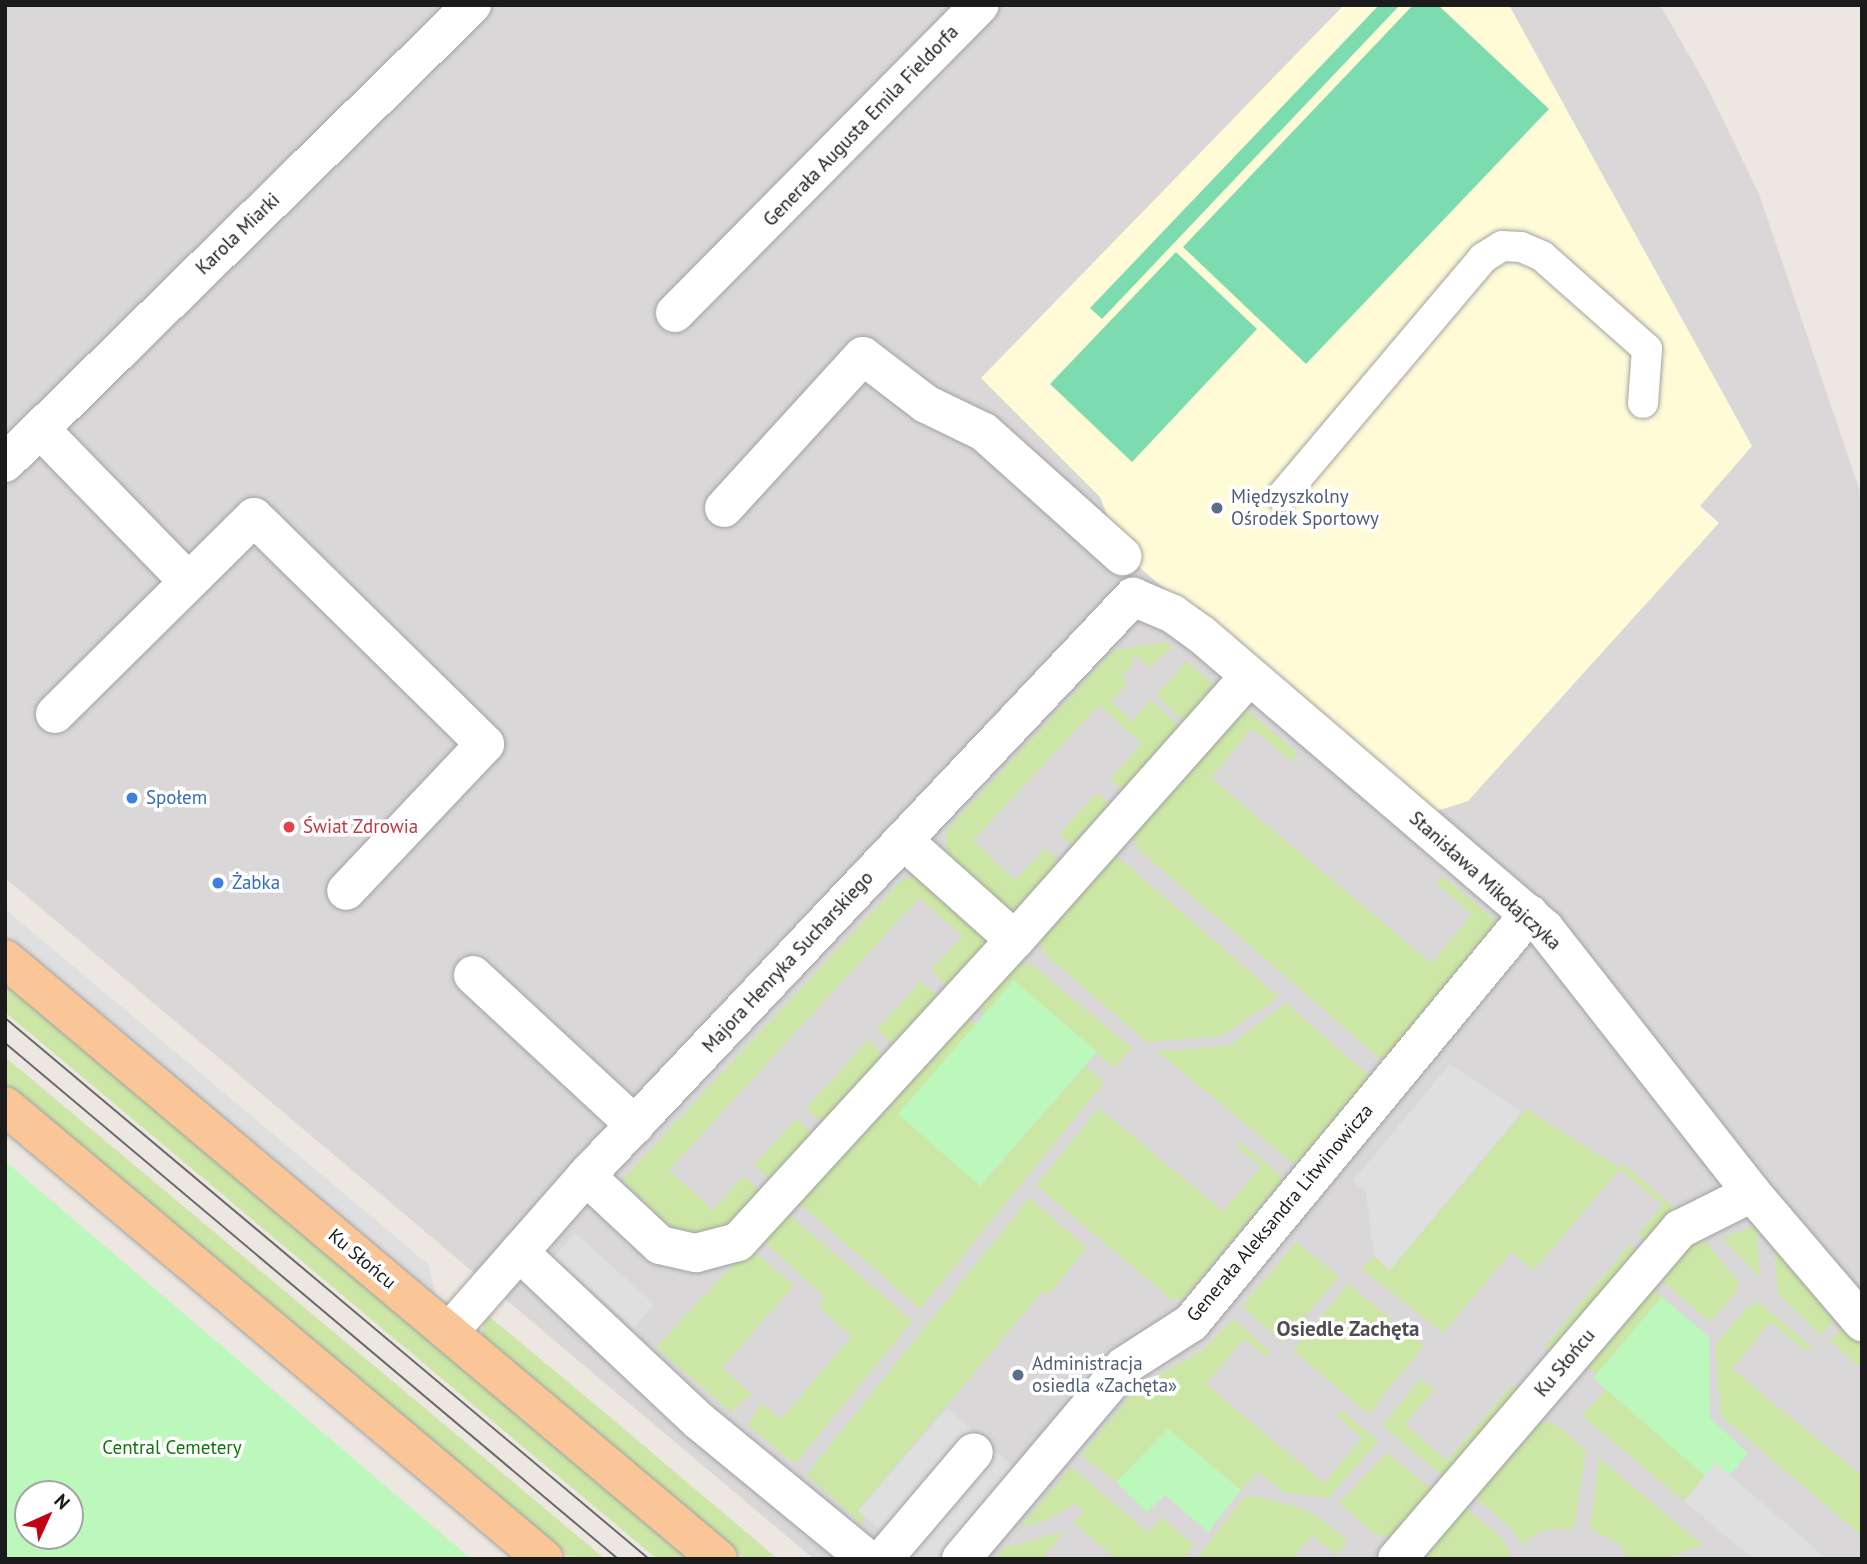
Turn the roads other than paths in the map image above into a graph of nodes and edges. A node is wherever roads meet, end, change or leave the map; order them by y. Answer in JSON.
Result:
{"nodes":[{"id":1,"x":472,"y":5,"type":"edge"},
{"id":2,"x":980,"y":5,"type":"edge"},
{"id":3,"x":675,"y":313,"type":"dead end"},
{"id":4,"x":1643,"y":402,"type":"dead end"},
{"id":5,"x":40,"y":429,"type":"junction"},
{"id":6,"x":5,"y":463,"type":"edge"},
{"id":7,"x":1282,"y":496,"type":"dead end"},
{"id":8,"x":724,"y":508,"type":"dead end"},
{"id":9,"x":1122,"y":556,"type":"dead end"},
{"id":10,"x":188,"y":582,"type":"junction"},
{"id":11,"x":1133,"y":597,"type":"joint"},
{"id":12,"x":1249,"y":676,"type":"junction"},
{"id":13,"x":55,"y":714,"type":"dead end"},
{"id":14,"x":904,"y":840,"type":"junction"},
{"id":15,"x":346,"y":891,"type":"dead end"},
{"id":16,"x":1529,"y":914,"type":"junction"},
{"id":17,"x":1015,"y":940,"type":"junction"},
{"id":18,"x":5,"y":959,"type":"edge"},
{"id":19,"x":473,"y":975,"type":"dead end"},
{"id":20,"x":5,"y":1106,"type":"edge"},
{"id":21,"x":635,"y":1125,"type":"junction"},
{"id":22,"x":586,"y":1176,"type":"junction"},
{"id":23,"x":1752,"y":1194,"type":"junction"},
{"id":24,"x":519,"y":1252,"type":"junction"},
{"id":25,"x":1862,"y":1322,"type":"edge"},
{"id":26,"x":449,"y":1332,"type":"junction"},
{"id":27,"x":974,"y":1452,"type":"dead end"},
{"id":28,"x":544,"y":1559,"type":"edge"},
{"id":29,"x":718,"y":1559,"type":"edge"},
{"id":30,"x":867,"y":1559,"type":"edge"},
{"id":31,"x":883,"y":1559,"type":"edge"},
{"id":32,"x":961,"y":1559,"type":"edge"},
{"id":33,"x":1397,"y":1559,"type":"edge"}],
"edges":[{"from":1,"to":5,"type":"street","name":"Karola Miarki"},
{"from":2,"to":3,"type":"street","name":"Generała Augusta Emila Fieldorfa"},
{"from":4,"to":7,"type":"street"},
{"from":5,"to":6,"type":"street","name":"Karola Miarki"},
{"from":5,"to":10,"type":"street"},
{"from":8,"to":9,"type":"street"},
{"from":10,"to":13,"type":"street"},
{"from":10,"to":15,"type":"street"},
{"from":11,"to":12,"type":"street","name":"Stanisława Mikołajczyka"},
{"from":11,"to":14,"type":"street","name":"Majora Henryka Sucharskiego"},
{"from":12,"to":16,"type":"street","name":"Stanisława Mikołajczyka"},
{"from":12,"to":17,"type":"street"},
{"from":14,"to":17,"type":"street"},
{"from":14,"to":21,"type":"street","name":"Majora Henryka Sucharskiego"},
{"from":16,"to":23,"type":"street","name":"Stanisława Mikołajczyka"},
{"from":16,"to":32,"type":"street","name":"Generała Aleksandra Litwinowicza"},
{"from":17,"to":22,"type":"street"},
{"from":18,"to":26,"type":"main road","name":"Ku Słońcu"},
{"from":19,"to":21,"type":"street"},
{"from":20,"to":28,"type":"main road"},
{"from":21,"to":22,"type":"street","name":"Majora Henryka Sucharskiego"},
{"from":22,"to":24,"type":"street","name":"Majora Henryka Sucharskiego"},
{"from":23,"to":25,"type":"street","name":"Stanisława Mikołajczyka"},
{"from":23,"to":33,"type":"street","name":"Ku Słońcu"},
{"from":24,"to":26,"type":"street","name":"Majora Henryka Sucharskiego"},
{"from":24,"to":30,"type":"street"},
{"from":26,"to":29,"type":"main road","name":"Ku Słońcu"},
{"from":27,"to":31,"type":"street"}]}
